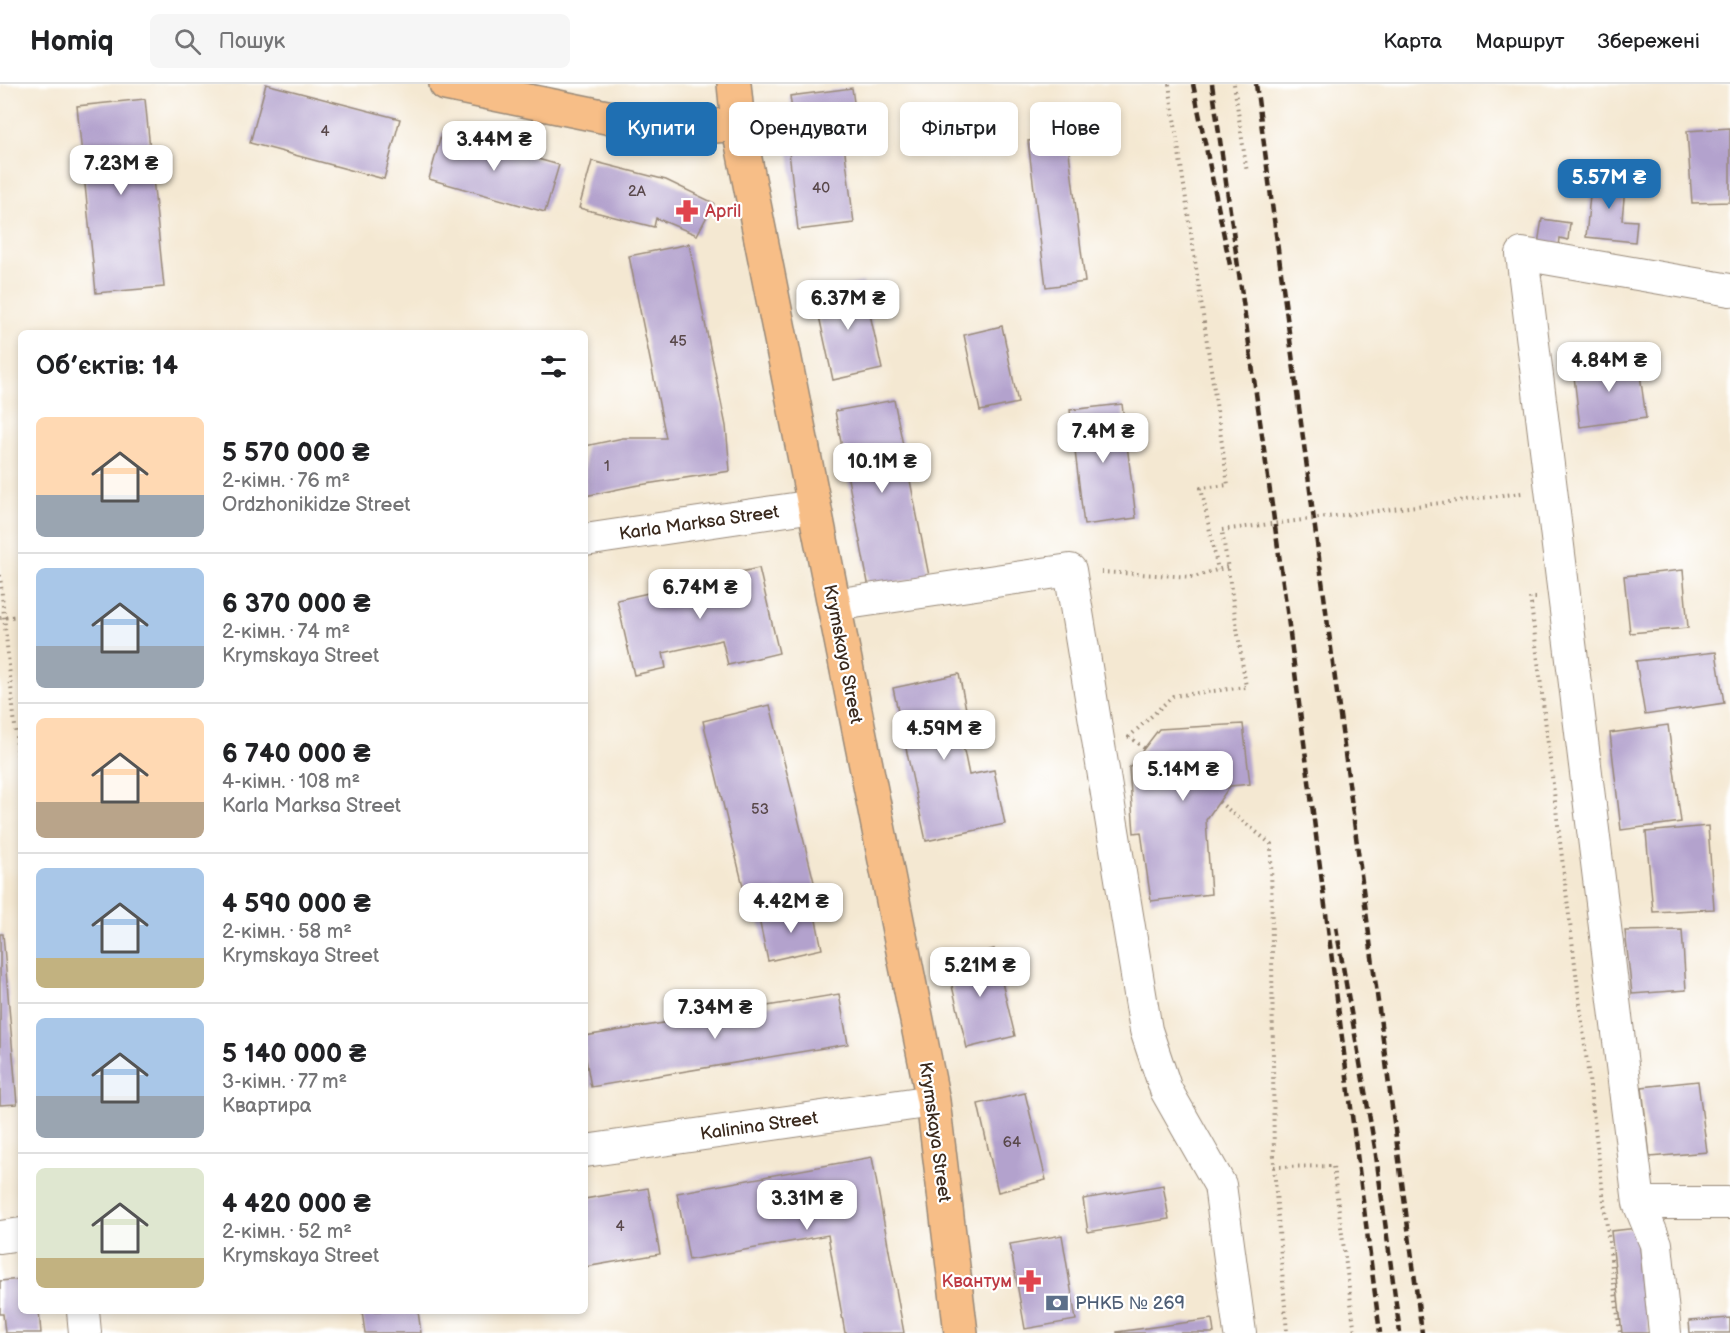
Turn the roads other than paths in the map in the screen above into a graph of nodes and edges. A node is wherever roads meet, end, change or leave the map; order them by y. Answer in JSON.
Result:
{"nodes":[{"id":1,"x":446,"y":84,"type":"edge"},
{"id":2,"x":734,"y":84,"type":"edge"},
{"id":3,"x":736,"y":102,"type":"edge"},
{"id":4,"x":729,"y":125,"type":"edge"},
{"id":5,"x":744,"y":156,"type":"edge"},
{"id":6,"x":1730,"y":290,"type":"edge"},
{"id":7,"x":814,"y":506,"type":"junction"},
{"id":8,"x":588,"y":540,"type":"edge"},
{"id":9,"x":834,"y":605,"type":"junction"},
{"id":10,"x":933,"y":1101,"type":"junction"},
{"id":11,"x":588,"y":1151,"type":"edge"},
{"id":12,"x":1638,"y":1203,"type":"junction"},
{"id":13,"x":1730,"y":1203,"type":"edge"},
{"id":14,"x":18,"y":1234,"type":"edge"},
{"id":15,"x":0,"y":1237,"type":"edge"},
{"id":16,"x":82,"y":1314,"type":"edge"},
{"id":17,"x":85,"y":1333,"type":"edge"},
{"id":18,"x":961,"y":1333,"type":"edge"},
{"id":19,"x":1240,"y":1333,"type":"edge"},
{"id":20,"x":1665,"y":1333,"type":"edge"}],
"edges":[{"from":1,"to":4,"type":"main road"},
{"from":2,"to":3,"type":"main road","name":"Krymskaya Street"},
{"from":5,"to":7,"type":"main road","name":"Krymskaya Street"},
{"from":6,"to":12,"type":"street"},
{"from":7,"to":8,"type":"street","name":"Karla Marksa Street"},
{"from":7,"to":9,"type":"main road","name":"Krymskaya Street"},
{"from":9,"to":10,"type":"main road","name":"Krymskaya Street"},
{"from":9,"to":19,"type":"street"},
{"from":10,"to":11,"type":"street","name":"Kalinina Street"},
{"from":10,"to":18,"type":"main road","name":"Krymskaya Street"},
{"from":12,"to":13,"type":"street"},
{"from":12,"to":20,"type":"street"},
{"from":14,"to":15,"type":"street"},
{"from":16,"to":17,"type":"street"}]}
